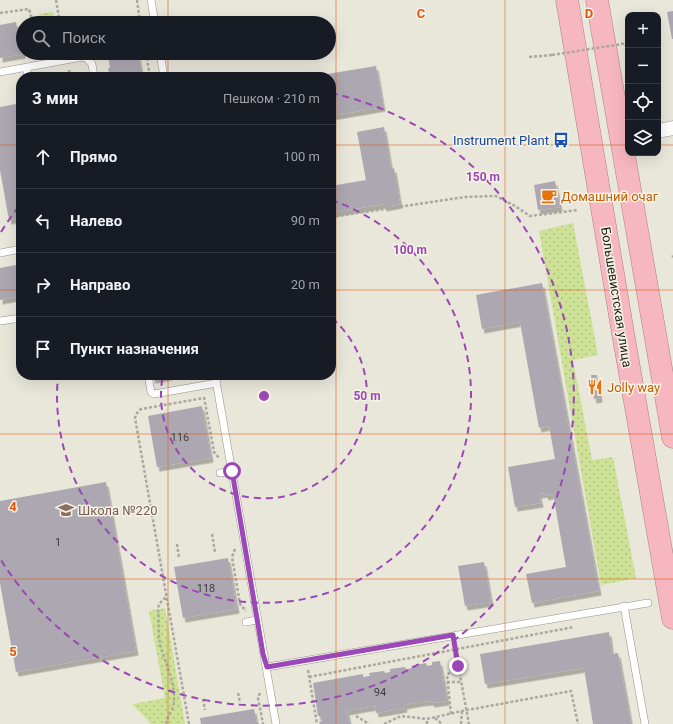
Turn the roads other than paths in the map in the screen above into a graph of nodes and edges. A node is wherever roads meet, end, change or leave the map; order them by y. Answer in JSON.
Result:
{"nodes":[{"id":1,"x":151,"y":0,"type":"edge"},
{"id":2,"x":568,"y":0,"type":"edge"},
{"id":3,"x":598,"y":0,"type":"edge"},
{"id":4,"x":154,"y":16,"type":"edge"},
{"id":5,"x":65,"y":60,"type":"edge"},
{"id":6,"x":88,"y":60,"type":"edge"},
{"id":7,"x":161,"y":60,"type":"edge"},
{"id":8,"x":26,"y":67,"type":"junction"},
{"id":9,"x":0,"y":72,"type":"edge"},
{"id":10,"x":27,"y":72,"type":"edge"},
{"id":11,"x":93,"y":72,"type":"edge"},
{"id":12,"x":163,"y":72,"type":"edge"},
{"id":13,"x":673,"y":128,"type":"edge"},
{"id":14,"x":661,"y":130,"type":"edge"},
{"id":15,"x":625,"y":136,"type":"edge"},
{"id":16,"x":628,"y":156,"type":"edge"},
{"id":17,"x":16,"y":250,"type":"edge"},
{"id":18,"x":0,"y":253,"type":"edge"},
{"id":19,"x":16,"y":319,"type":"edge"},
{"id":20,"x":0,"y":321,"type":"edge"},
{"id":21,"x":149,"y":380,"type":"edge"},
{"id":22,"x":216,"y":380,"type":"edge"},
{"id":23,"x":217,"y":383,"type":"junction"},
{"id":24,"x":673,"y":437,"type":"edge"},
{"id":25,"x":232,"y":471,"type":"junction"},
{"id":26,"x":220,"y":473,"type":"dead end"},
{"id":27,"x":648,"y":602,"type":"dead end"},
{"id":28,"x":624,"y":606,"type":"junction"},
{"id":29,"x":673,"y":618,"type":"edge"},
{"id":30,"x":258,"y":620,"type":"junction"},
{"id":31,"x":246,"y":622,"type":"dead end"},
{"id":32,"x":267,"y":667,"type":"junction"},
{"id":33,"x":276,"y":724,"type":"edge"},
{"id":34,"x":645,"y":724,"type":"edge"}],
"edges":[{"from":1,"to":4,"type":"lane"},
{"from":2,"to":29,"type":"highway","name":"Большевистская улица"},
{"from":3,"to":15,"type":"highway"},
{"from":5,"to":8,"type":"lane"},
{"from":6,"to":11,"type":"lane"},
{"from":7,"to":12,"type":"lane"},
{"from":8,"to":9,"type":"lane"},
{"from":8,"to":10,"type":"lane"},
{"from":13,"to":14,"type":"street"},
{"from":16,"to":24,"type":"highway"},
{"from":17,"to":18,"type":"lane"},
{"from":19,"to":20,"type":"lane"},
{"from":21,"to":23,"type":"lane"},
{"from":22,"to":23,"type":"lane"},
{"from":23,"to":25,"type":"lane"},
{"from":25,"to":26,"type":"lane"},
{"from":25,"to":30,"type":"lane"},
{"from":27,"to":28,"type":"lane"},
{"from":28,"to":32,"type":"lane"},
{"from":28,"to":34,"type":"lane"},
{"from":30,"to":31,"type":"lane"},
{"from":30,"to":32,"type":"lane"},
{"from":32,"to":33,"type":"lane"}]}
